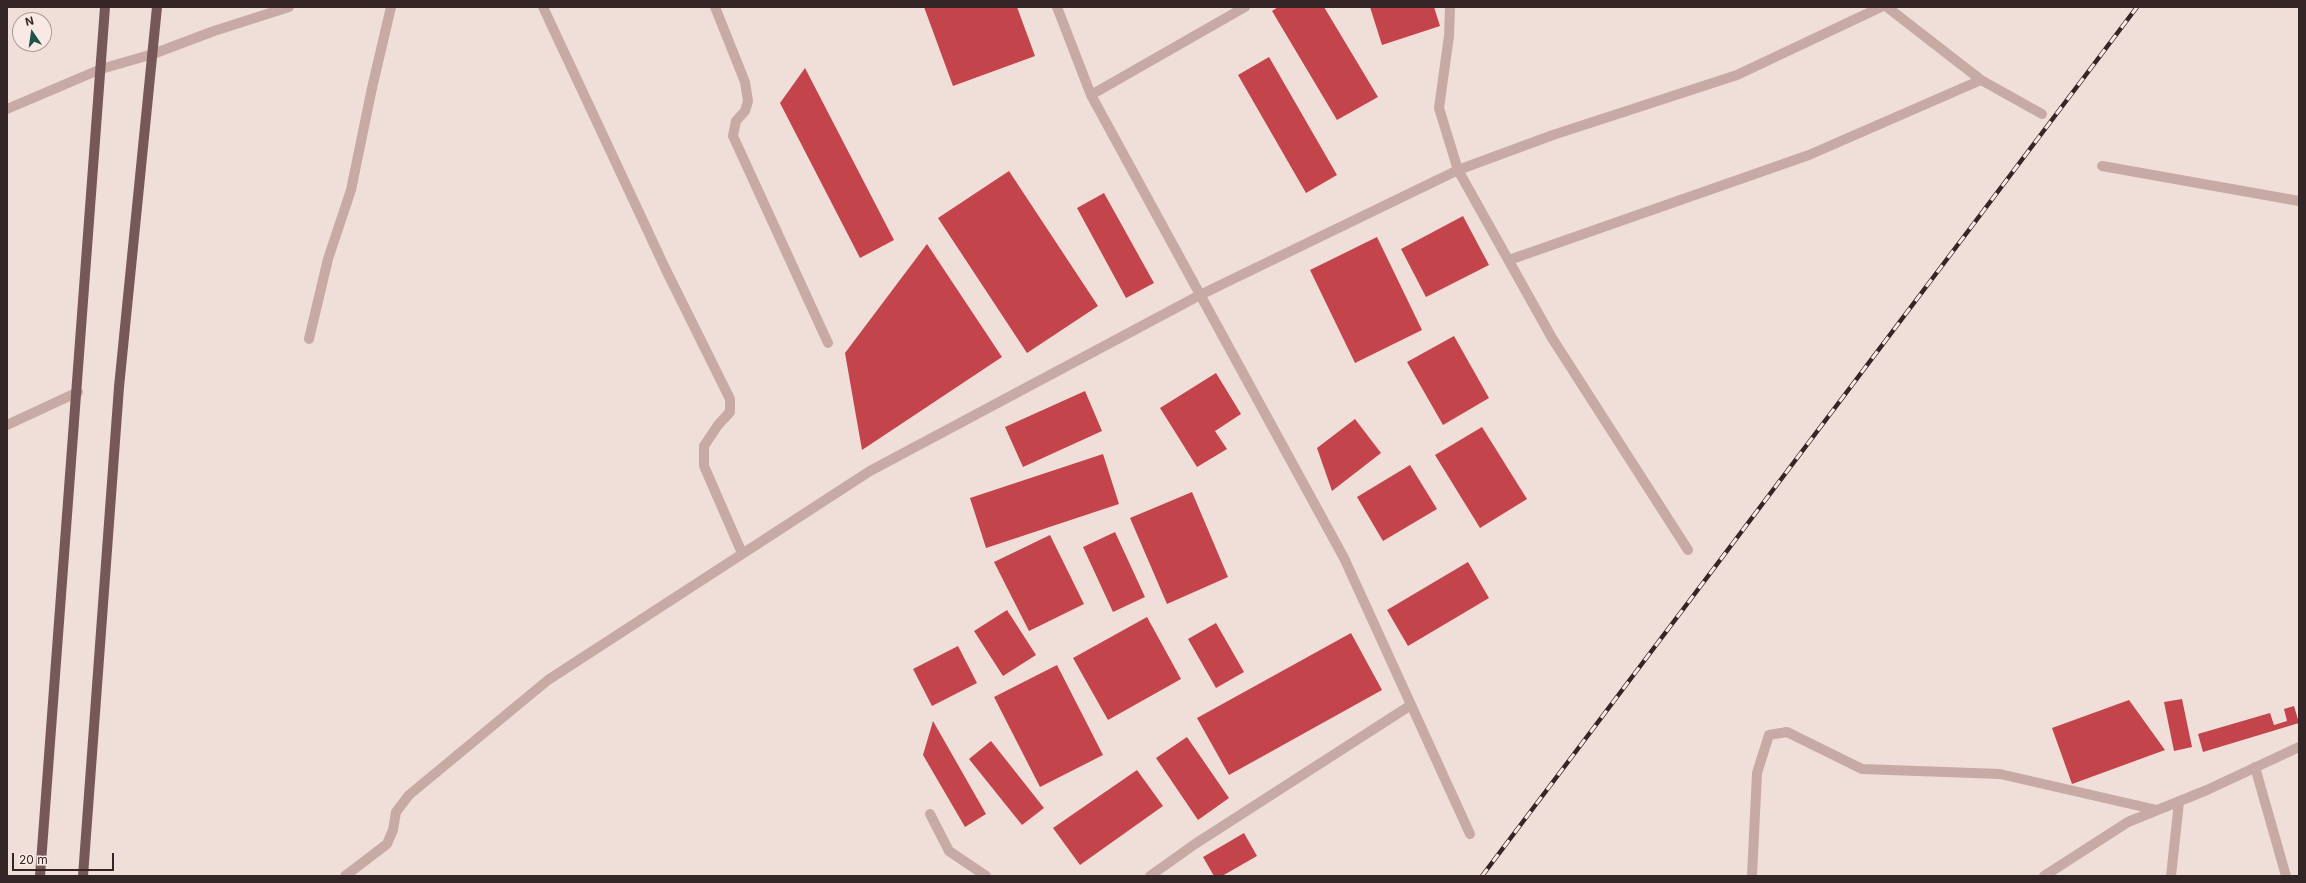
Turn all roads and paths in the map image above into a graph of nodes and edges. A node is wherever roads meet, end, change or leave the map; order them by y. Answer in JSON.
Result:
{"nodes":[{"id":1,"x":105,"y":7,"type":"edge"},
{"id":2,"x":157,"y":7,"type":"edge"},
{"id":3,"x":289,"y":7,"type":"edge"},
{"id":4,"x":392,"y":7,"type":"edge"},
{"id":5,"x":543,"y":7,"type":"edge"},
{"id":6,"x":715,"y":7,"type":"edge"},
{"id":7,"x":1057,"y":7,"type":"edge"},
{"id":8,"x":1245,"y":7,"type":"edge"},
{"id":9,"x":1450,"y":7,"type":"edge"},
{"id":10,"x":1882,"y":7,"type":"edge"},
{"id":11,"x":1887,"y":7,"type":"edge"},
{"id":12,"x":153,"y":54,"type":"junction"},
{"id":13,"x":101,"y":69,"type":"junction"},
{"id":14,"x":1981,"y":80,"type":"junction"},
{"id":15,"x":1091,"y":95,"type":"junction"},
{"id":16,"x":7,"y":108,"type":"edge"},
{"id":17,"x":2042,"y":114,"type":"dead end"},
{"id":18,"x":2102,"y":166,"type":"dead end"},
{"id":19,"x":1458,"y":170,"type":"junction"},
{"id":20,"x":2299,"y":201,"type":"edge"},
{"id":21,"x":1509,"y":260,"type":"junction"},
{"id":22,"x":1200,"y":295,"type":"junction"},
{"id":23,"x":309,"y":339,"type":"dead end"},
{"id":24,"x":828,"y":343,"type":"dead end"},
{"id":25,"x":78,"y":392,"type":"junction"},
{"id":26,"x":7,"y":425,"type":"edge"},
{"id":27,"x":1688,"y":550,"type":"dead end"},
{"id":28,"x":742,"y":553,"type":"junction"},
{"id":29,"x":1411,"y":705,"type":"junction"},
{"id":30,"x":2299,"y":746,"type":"edge"},
{"id":31,"x":2256,"y":767,"type":"junction"},
{"id":32,"x":2179,"y":802,"type":"junction"},
{"id":33,"x":2157,"y":810,"type":"junction"},
{"id":34,"x":930,"y":814,"type":"dead end"},
{"id":35,"x":1470,"y":834,"type":"dead end"},
{"id":36,"x":40,"y":876,"type":"edge"},
{"id":37,"x":83,"y":876,"type":"edge"},
{"id":38,"x":345,"y":876,"type":"edge"},
{"id":39,"x":986,"y":876,"type":"edge"},
{"id":40,"x":1150,"y":876,"type":"edge"},
{"id":41,"x":1752,"y":876,"type":"edge"},
{"id":42,"x":2044,"y":876,"type":"edge"},
{"id":43,"x":2171,"y":876,"type":"edge"},
{"id":44,"x":2286,"y":876,"type":"edge"}],
"edges":[{"from":1,"to":13,"type":"main road"},
{"from":2,"to":12,"type":"main road"},
{"from":3,"to":12,"type":"street"},
{"from":4,"to":23,"type":"street"},
{"from":5,"to":28,"type":"street"},
{"from":6,"to":24,"type":"street"},
{"from":7,"to":15,"type":"street"},
{"from":8,"to":15,"type":"street"},
{"from":9,"to":19,"type":"street"},
{"from":10,"to":19,"type":"street"},
{"from":11,"to":14,"type":"street"},
{"from":12,"to":13,"type":"street"},
{"from":12,"to":37,"type":"main road"},
{"from":13,"to":16,"type":"street"},
{"from":13,"to":25,"type":"main road"},
{"from":14,"to":17,"type":"street"},
{"from":14,"to":21,"type":"street"},
{"from":15,"to":22,"type":"street"},
{"from":18,"to":20,"type":"street"},
{"from":19,"to":21,"type":"street"},
{"from":19,"to":22,"type":"street"},
{"from":21,"to":27,"type":"street"},
{"from":22,"to":28,"type":"street"},
{"from":22,"to":29,"type":"street"},
{"from":25,"to":26,"type":"street"},
{"from":25,"to":36,"type":"main road"},
{"from":28,"to":38,"type":"street"},
{"from":29,"to":35,"type":"street"},
{"from":29,"to":40,"type":"street"},
{"from":30,"to":31,"type":"street"},
{"from":31,"to":32,"type":"street"},
{"from":31,"to":44,"type":"street"},
{"from":32,"to":33,"type":"street"},
{"from":32,"to":43,"type":"street"},
{"from":33,"to":41,"type":"street"},
{"from":33,"to":42,"type":"street"},
{"from":34,"to":39,"type":"street"}]}
